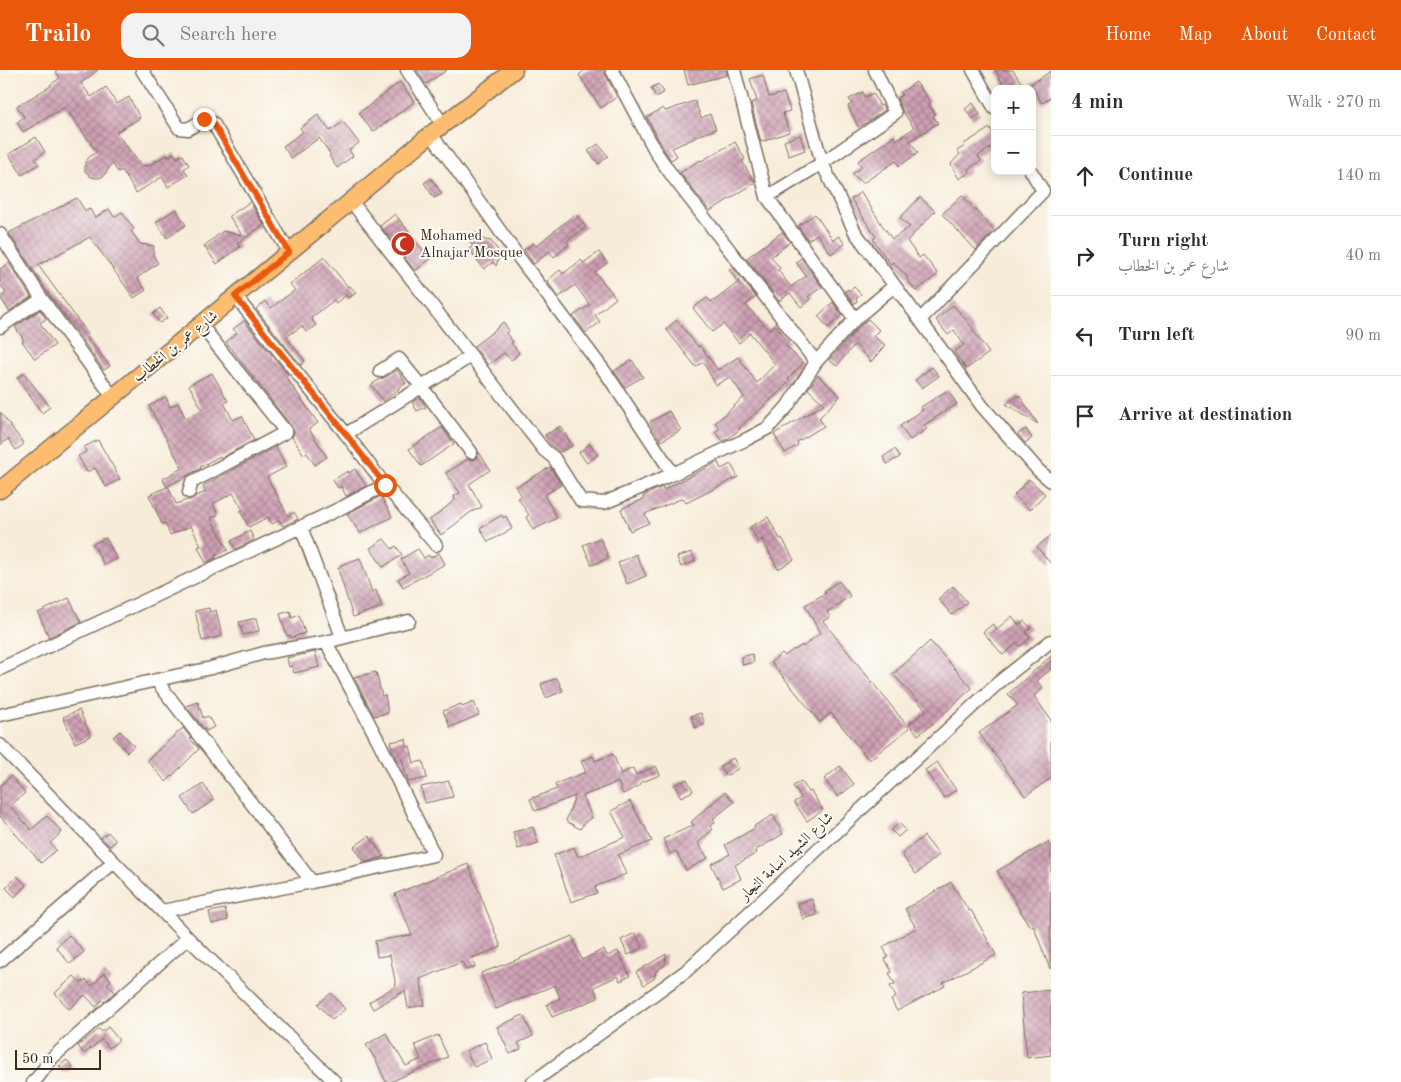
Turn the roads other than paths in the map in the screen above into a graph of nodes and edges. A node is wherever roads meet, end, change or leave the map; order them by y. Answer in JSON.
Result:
{"nodes":[{"id":1,"x":142,"y":70,"type":"edge"},
{"id":2,"x":407,"y":70,"type":"edge"},
{"id":3,"x":514,"y":70,"type":"edge"},
{"id":4,"x":612,"y":70,"type":"edge"},
{"id":5,"x":734,"y":70,"type":"edge"},
{"id":6,"x":796,"y":70,"type":"edge"},
{"id":7,"x":875,"y":70,"type":"edge"},
{"id":8,"x":973,"y":70,"type":"edge"},
{"id":9,"x":991,"y":102,"type":"edge"},
{"id":10,"x":437,"y":129,"type":"junction"},
{"id":11,"x":822,"y":163,"type":"junction"},
{"id":12,"x":1033,"y":175,"type":"edge"},
{"id":13,"x":767,"y":197,"type":"junction"},
{"id":14,"x":351,"y":202,"type":"junction"},
{"id":15,"x":0,"y":234,"type":"edge"},
{"id":16,"x":289,"y":252,"type":"junction"},
{"id":17,"x":894,"y":286,"type":"junction"},
{"id":18,"x":235,"y":296,"type":"junction"},
{"id":19,"x":42,"y":299,"type":"junction"},
{"id":20,"x":855,"y":319,"type":"junction"},
{"id":21,"x":920,"y":320,"type":"junction"},
{"id":22,"x":200,"y":324,"type":"junction"},
{"id":23,"x":0,"y":327,"type":"edge"},
{"id":24,"x":471,"y":356,"type":"junction"},
{"id":25,"x":816,"y":362,"type":"junction"},
{"id":26,"x":380,"y":371,"type":"dead end"},
{"id":27,"x":422,"y":386,"type":"junction"},
{"id":28,"x":113,"y":397,"type":"junction"},
{"id":29,"x":346,"y":434,"type":"junction"},
{"id":30,"x":472,"y":452,"type":"dead end"},
{"id":31,"x":673,"y":474,"type":"junction"},
{"id":32,"x":1051,"y":481,"type":"edge"},
{"id":33,"x":385,"y":485,"type":"junction"},
{"id":34,"x":0,"y":490,"type":"edge"},
{"id":35,"x":188,"y":492,"type":"dead end"},
{"id":36,"x":301,"y":526,"type":"junction"},
{"id":37,"x":436,"y":545,"type":"dead end"},
{"id":38,"x":409,"y":622,"type":"dead end"},
{"id":39,"x":342,"y":637,"type":"junction"},
{"id":40,"x":1051,"y":641,"type":"edge"},
{"id":41,"x":326,"y":642,"type":"junction"},
{"id":42,"x":0,"y":669,"type":"edge"},
{"id":43,"x":156,"y":680,"type":"junction"},
{"id":44,"x":0,"y":715,"type":"edge"},
{"id":45,"x":0,"y":745,"type":"edge"},
{"id":46,"x":114,"y":862,"type":"junction"},
{"id":47,"x":312,"y":882,"type":"junction"},
{"id":48,"x":162,"y":911,"type":"junction"},
{"id":49,"x":188,"y":938,"type":"junction"},
{"id":50,"x":0,"y":961,"type":"edge"},
{"id":51,"x":33,"y":1082,"type":"edge"},
{"id":52,"x":335,"y":1082,"type":"edge"},
{"id":53,"x":533,"y":1082,"type":"edge"}],
"edges":[{"from":1,"to":16,"type":"street"},
{"from":2,"to":10,"type":"street"},
{"from":3,"to":10,"type":"main road","name":"شارع عمر بن الخطاب"},
{"from":4,"to":25,"type":"street"},
{"from":5,"to":13,"type":"street"},
{"from":6,"to":11,"type":"street"},
{"from":7,"to":11,"type":"street"},
{"from":8,"to":9,"type":"street"},
{"from":10,"to":14,"type":"main road","name":"شارع عمر بن الخطاب"},
{"from":10,"to":31,"type":"street"},
{"from":11,"to":13,"type":"street"},
{"from":11,"to":17,"type":"street"},
{"from":12,"to":21,"type":"street"},
{"from":13,"to":20,"type":"street"},
{"from":14,"to":16,"type":"main road","name":"شارع عمر بن الخطاب"},
{"from":14,"to":24,"type":"street"},
{"from":15,"to":19,"type":"street"},
{"from":16,"to":18,"type":"main road","name":"شارع عمر بن الخطاب"},
{"from":17,"to":20,"type":"street"},
{"from":17,"to":21,"type":"street"},
{"from":18,"to":22,"type":"main road","name":"شارع عمر بن الخطاب"},
{"from":18,"to":29,"type":"street"},
{"from":19,"to":23,"type":"street"},
{"from":19,"to":28,"type":"street"},
{"from":20,"to":25,"type":"street"},
{"from":21,"to":32,"type":"street"},
{"from":22,"to":28,"type":"main road","name":"شارع عمر بن الخطاب"},
{"from":22,"to":35,"type":"street"},
{"from":24,"to":27,"type":"street"},
{"from":24,"to":31,"type":"street"},
{"from":25,"to":31,"type":"street"},
{"from":26,"to":27,"type":"street"},
{"from":27,"to":29,"type":"street"},
{"from":27,"to":30,"type":"street"},
{"from":28,"to":34,"type":"main road","name":"شارع عمر بن الخطاب"},
{"from":29,"to":33,"type":"street"},
{"from":33,"to":36,"type":"street"},
{"from":33,"to":37,"type":"street"},
{"from":36,"to":39,"type":"street"},
{"from":36,"to":42,"type":"street"},
{"from":38,"to":39,"type":"street"},
{"from":39,"to":41,"type":"street"},
{"from":40,"to":53,"type":"street","name":"شارع الشهيد اسامة النجار"},
{"from":41,"to":43,"type":"street"},
{"from":41,"to":47,"type":"street"},
{"from":43,"to":44,"type":"street"},
{"from":43,"to":47,"type":"street"},
{"from":45,"to":46,"type":"street"},
{"from":46,"to":48,"type":"street"},
{"from":46,"to":50,"type":"street"},
{"from":47,"to":48,"type":"street"},
{"from":48,"to":49,"type":"street"},
{"from":49,"to":51,"type":"street"},
{"from":49,"to":52,"type":"street"}]}
